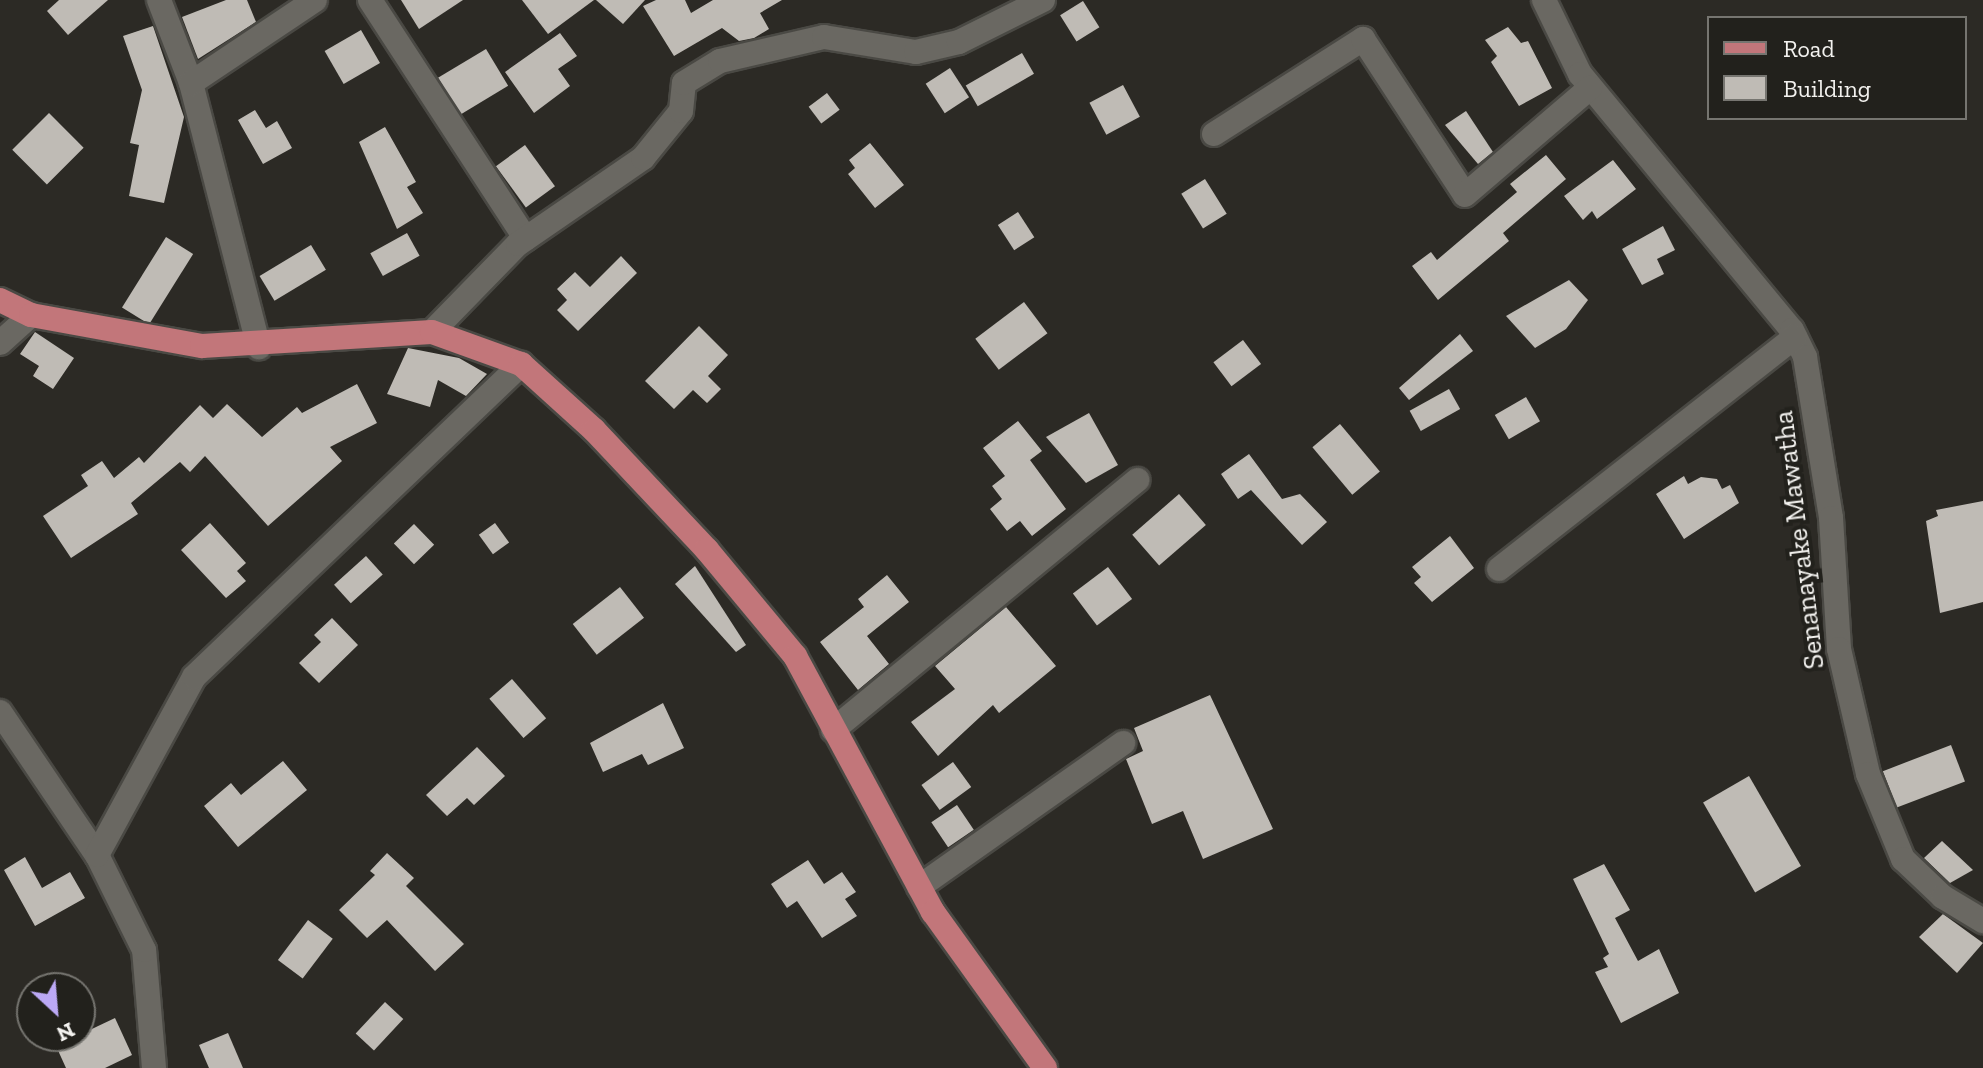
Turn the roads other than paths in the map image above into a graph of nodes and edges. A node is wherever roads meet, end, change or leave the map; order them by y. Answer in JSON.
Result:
{"nodes":[{"id":1,"x":159,"y":0,"type":"edge"},
{"id":2,"x":315,"y":0,"type":"edge"},
{"id":3,"x":370,"y":0,"type":"edge"},
{"id":4,"x":1043,"y":0,"type":"edge"},
{"id":5,"x":1544,"y":0,"type":"edge"},
{"id":6,"x":191,"y":83,"type":"junction"},
{"id":7,"x":1590,"y":88,"type":"junction"},
{"id":8,"x":1214,"y":134,"type":"dead end"},
{"id":9,"x":526,"y":239,"type":"junction"},
{"id":10,"x":0,"y":300,"type":"edge"},
{"id":11,"x":31,"y":315,"type":"junction"},
{"id":12,"x":432,"y":332,"type":"junction"},
{"id":13,"x":1795,"y":337,"type":"junction"},
{"id":14,"x":0,"y":343,"type":"edge"},
{"id":15,"x":259,"y":347,"type":"junction"},
{"id":16,"x":521,"y":364,"type":"junction"},
{"id":17,"x":1137,"y":480,"type":"dead end"},
{"id":18,"x":1499,"y":569,"type":"dead end"},
{"id":19,"x":0,"y":712,"type":"edge"},
{"id":20,"x":833,"y":730,"type":"junction"},
{"id":21,"x":1123,"y":743,"type":"dead end"},
{"id":22,"x":97,"y":855,"type":"junction"},
{"id":23,"x":919,"y":887,"type":"junction"},
{"id":24,"x":1983,"y":921,"type":"edge"},
{"id":25,"x":154,"y":1068,"type":"edge"},
{"id":26,"x":1045,"y":1068,"type":"edge"}],
"edges":[{"from":1,"to":6,"type":"street"},
{"from":2,"to":6,"type":"street"},
{"from":3,"to":9,"type":"street"},
{"from":4,"to":9,"type":"street"},
{"from":5,"to":7,"type":"street","name":"Senanayake Mawatha"},
{"from":6,"to":15,"type":"street"},
{"from":7,"to":8,"type":"street"},
{"from":7,"to":13,"type":"street","name":"Senanayake Mawatha"},
{"from":9,"to":12,"type":"street"},
{"from":10,"to":11,"type":"main road"},
{"from":11,"to":14,"type":"street"},
{"from":11,"to":15,"type":"main road"},
{"from":12,"to":15,"type":"main road"},
{"from":12,"to":16,"type":"main road"},
{"from":13,"to":18,"type":"street"},
{"from":13,"to":24,"type":"street","name":"Senanayake Mawatha"},
{"from":16,"to":20,"type":"main road"},
{"from":16,"to":22,"type":"street"},
{"from":17,"to":20,"type":"street"},
{"from":19,"to":22,"type":"street"},
{"from":20,"to":23,"type":"main road"},
{"from":21,"to":23,"type":"street"},
{"from":22,"to":25,"type":"street"},
{"from":23,"to":26,"type":"main road"}]}
